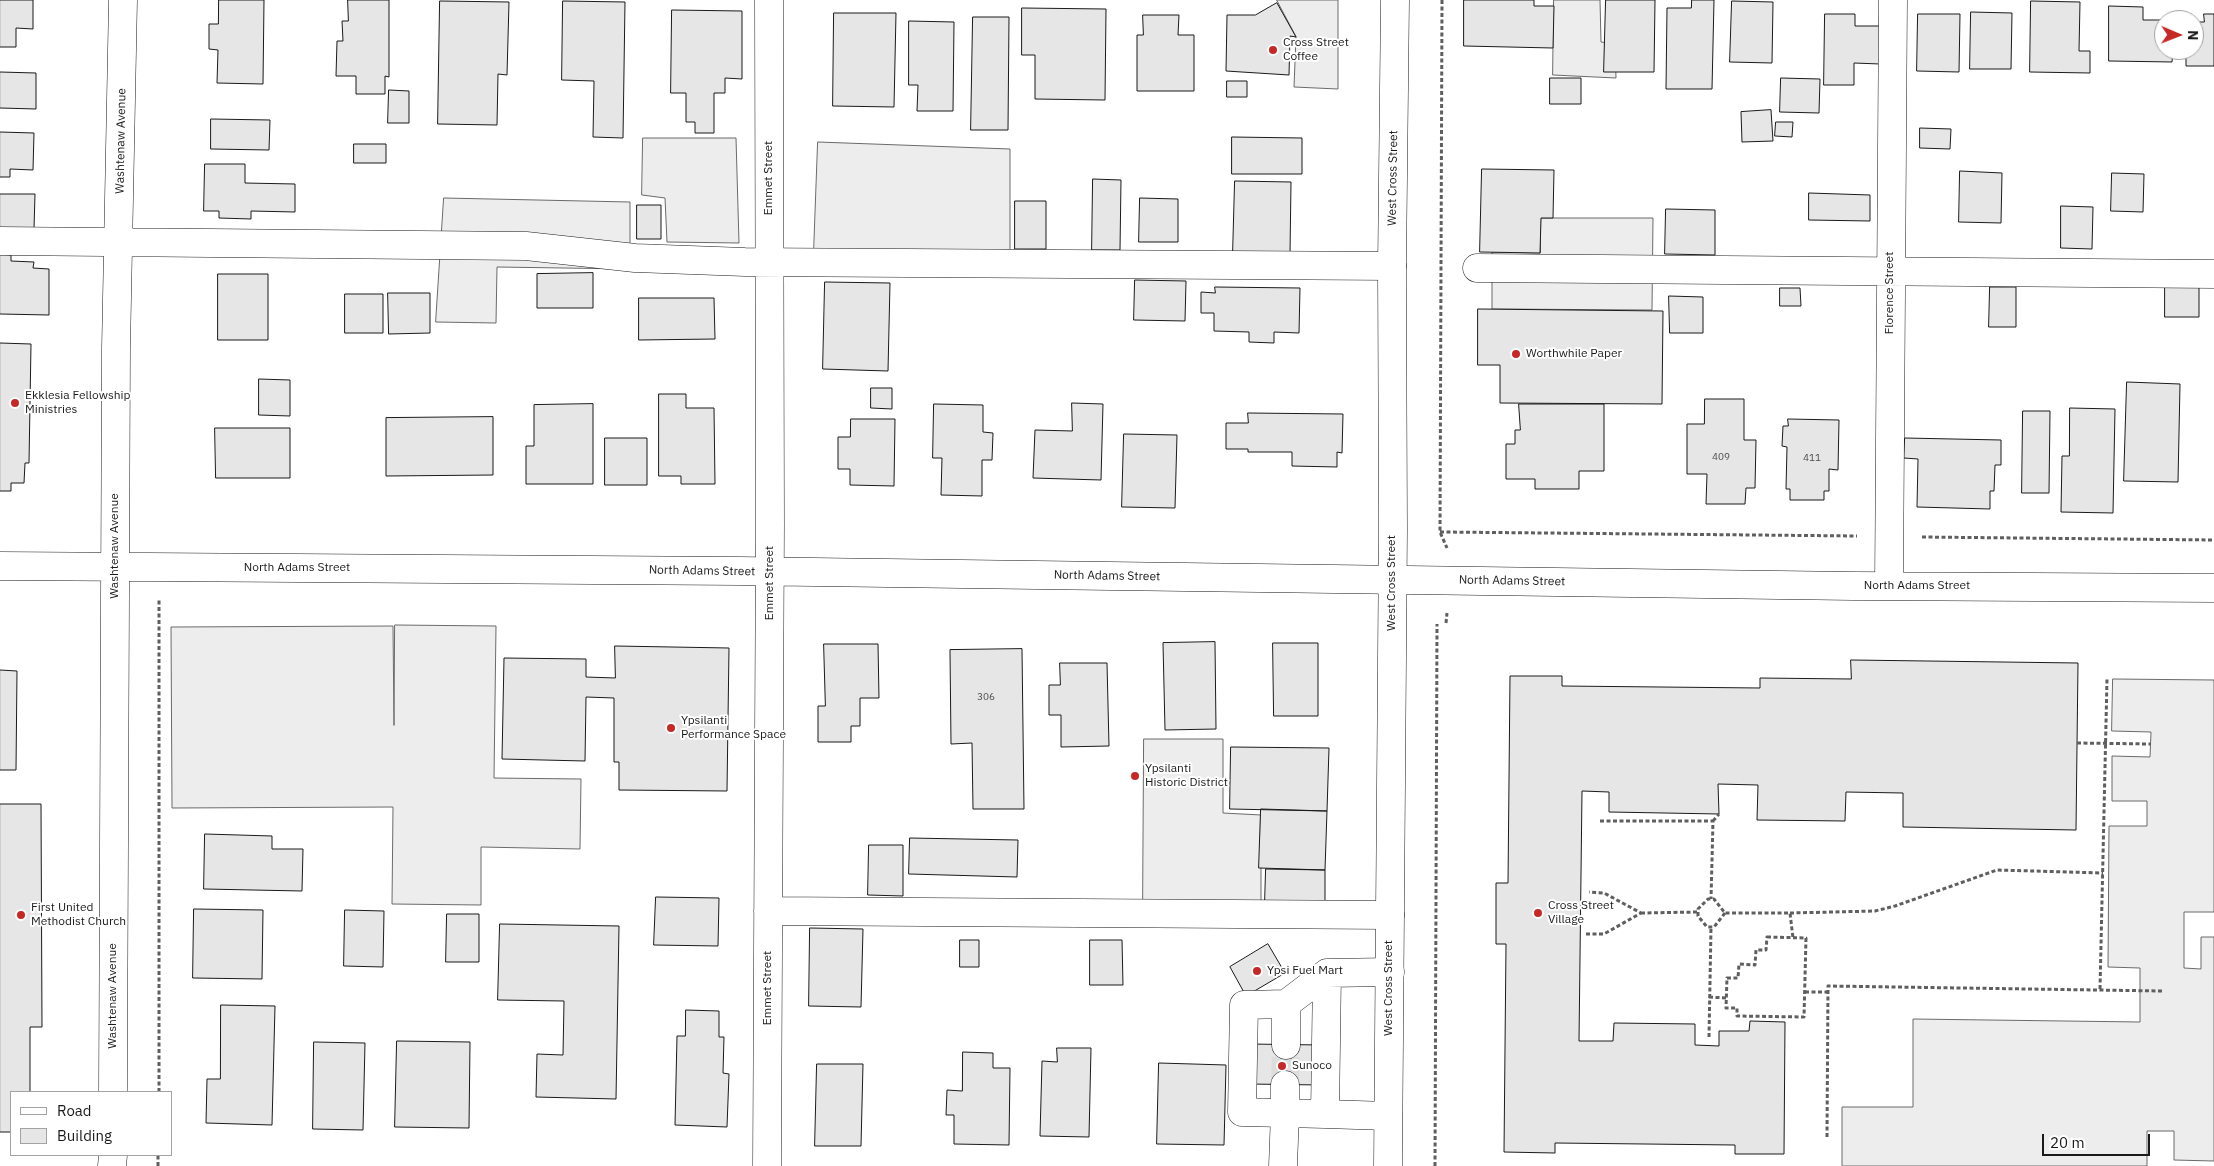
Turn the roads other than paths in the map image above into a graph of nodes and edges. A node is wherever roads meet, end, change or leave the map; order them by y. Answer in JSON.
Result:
{"nodes":[{"id":1,"x":123,"y":0,"type":"edge"},
{"id":2,"x":769,"y":0,"type":"edge"},
{"id":3,"x":1395,"y":0,"type":"edge"},
{"id":4,"x":1893,"y":0,"type":"edge"},
{"id":5,"x":0,"y":242,"type":"edge"},
{"id":6,"x":118,"y":242,"type":"junction"},
{"id":7,"x":769,"y":262,"type":"junction"},
{"id":8,"x":1392,"y":266,"type":"junction"},
{"id":9,"x":1477,"y":268,"type":"dead end"},
{"id":10,"x":1890,"y":271,"type":"junction"},
{"id":11,"x":2214,"y":274,"type":"edge"},
{"id":12,"x":0,"y":566,"type":"edge"},
{"id":13,"x":114,"y":568,"type":"junction"},
{"id":14,"x":770,"y":572,"type":"junction"},
{"id":15,"x":1392,"y":580,"type":"junction"},
{"id":16,"x":1889,"y":586,"type":"junction"},
{"id":17,"x":2214,"y":588,"type":"edge"},
{"id":18,"x":768,"y":911,"type":"junction"},
{"id":19,"x":1390,"y":916,"type":"junction"},
{"id":20,"x":1390,"y":972,"type":"junction"},
{"id":21,"x":1327,"y":973,"type":"junction"},
{"id":22,"x":1286,"y":1004,"type":"junction"},
{"id":23,"x":1286,"y":1045,"type":"tunnel mouth"},
{"id":24,"x":1285,"y":1085,"type":"tunnel mouth"},
{"id":25,"x":113,"y":1091,"type":"edge"},
{"id":26,"x":1285,"y":1112,"type":"junction"},
{"id":27,"x":1325,"y":1114,"type":"junction"},
{"id":28,"x":1388,"y":1116,"type":"junction"},
{"id":29,"x":767,"y":1166,"type":"edge"},
{"id":30,"x":1283,"y":1166,"type":"edge"},
{"id":31,"x":1388,"y":1166,"type":"edge"}],
"edges":[{"from":1,"to":6,"type":"street","name":"Washtenaw Avenue"},
{"from":2,"to":7,"type":"street","name":"Emmet Street"},
{"from":3,"to":8,"type":"street","name":"West Cross Street"},
{"from":4,"to":10,"type":"street","name":"Florence Street"},
{"from":5,"to":6,"type":"street"},
{"from":6,"to":7,"type":"street"},
{"from":6,"to":13,"type":"street","name":"Washtenaw Avenue"},
{"from":7,"to":8,"type":"street"},
{"from":7,"to":14,"type":"street","name":"Emmet Street"},
{"from":8,"to":15,"type":"street","name":"West Cross Street"},
{"from":9,"to":10,"type":"street"},
{"from":10,"to":11,"type":"street"},
{"from":10,"to":16,"type":"street","name":"Florence Street"},
{"from":12,"to":13,"type":"street","name":"North Adams Street"},
{"from":13,"to":14,"type":"street","name":"North Adams Street"},
{"from":13,"to":25,"type":"street","name":"Washtenaw Avenue"},
{"from":14,"to":15,"type":"street","name":"North Adams Street"},
{"from":14,"to":18,"type":"street","name":"Emmet Street"},
{"from":15,"to":16,"type":"street","name":"North Adams Street"},
{"from":15,"to":19,"type":"street","name":"West Cross Street"},
{"from":16,"to":17,"type":"street","name":"North Adams Street"},
{"from":18,"to":19,"type":"street"},
{"from":18,"to":29,"type":"street","name":"Emmet Street"},
{"from":19,"to":20,"type":"street","name":"West Cross Street"},
{"from":20,"to":21,"type":"street"},
{"from":20,"to":28,"type":"street","name":"West Cross Street"},
{"from":21,"to":22,"type":"street"},
{"from":21,"to":27,"type":"street"},
{"from":22,"to":23,"type":"street"},
{"from":22,"to":26,"type":"street"},
{"from":24,"to":26,"type":"street"},
{"from":26,"to":27,"type":"street"},
{"from":26,"to":30,"type":"street"},
{"from":27,"to":28,"type":"street"},
{"from":28,"to":31,"type":"street","name":"West Cross Street"}]}
